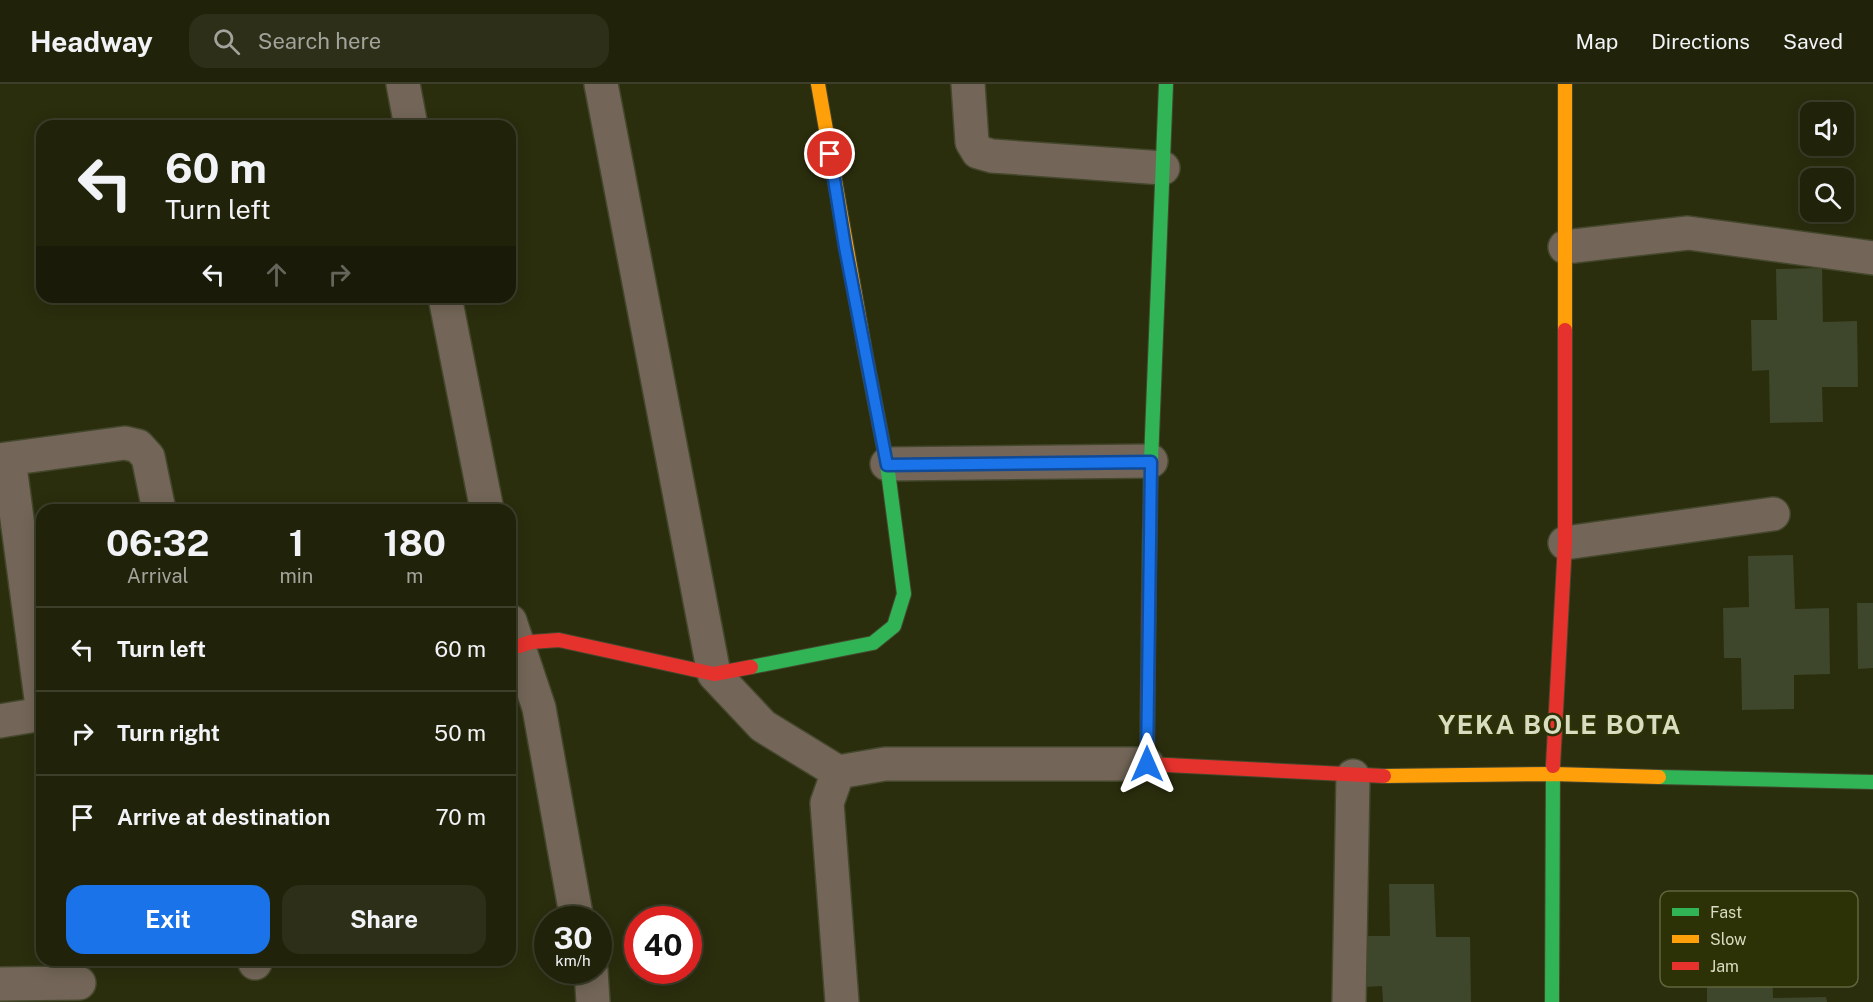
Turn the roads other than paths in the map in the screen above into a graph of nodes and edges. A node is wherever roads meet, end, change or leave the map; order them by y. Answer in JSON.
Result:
{"nodes":[{"id":1,"x":403,"y":84,"type":"edge"},
{"id":2,"x":601,"y":84,"type":"edge"},
{"id":3,"x":818,"y":84,"type":"edge"},
{"id":4,"x":968,"y":84,"type":"edge"},
{"id":5,"x":1166,"y":84,"type":"edge"},
{"id":6,"x":1565,"y":84,"type":"edge"},
{"id":7,"x":410,"y":120,"type":"edge"},
{"id":8,"x":1163,"y":168,"type":"junction"},
{"id":9,"x":1565,"y":246,"type":"junction"},
{"id":10,"x":1873,"y":258,"type":"edge"},
{"id":11,"x":446,"y":303,"type":"edge"},
{"id":12,"x":5,"y":459,"type":"edge"},
{"id":13,"x":1151,"y":462,"type":"junction"},
{"id":14,"x":887,"y":465,"type":"junction"},
{"id":15,"x":158,"y":504,"type":"edge"},
{"id":16,"x":486,"y":504,"type":"edge"},
{"id":17,"x":1773,"y":514,"type":"dead end"},
{"id":18,"x":1565,"y":543,"type":"junction"},
{"id":19,"x":516,"y":634,"type":"edge"},
{"id":20,"x":516,"y":636,"type":"edge"},
{"id":21,"x":36,"y":666,"type":"edge"},
{"id":22,"x":714,"y":674,"type":"junction"},
{"id":23,"x":36,"y":715,"type":"edge"},
{"id":24,"x":0,"y":721,"type":"edge"},
{"id":25,"x":1147,"y":764,"type":"junction"},
{"id":26,"x":838,"y":772,"type":"junction"},
{"id":27,"x":1553,"y":774,"type":"junction"},
{"id":28,"x":1353,"y":777,"type":"junction"},
{"id":29,"x":1873,"y":782,"type":"edge"},
{"id":30,"x":575,"y":906,"type":"edge"},
{"id":31,"x":79,"y":982,"type":"edge"},
{"id":32,"x":0,"y":984,"type":"edge"},
{"id":33,"x":592,"y":984,"type":"edge"},
{"id":34,"x":593,"y":1002,"type":"edge"},
{"id":35,"x":842,"y":1002,"type":"edge"},
{"id":36,"x":1349,"y":1002,"type":"edge"},
{"id":37,"x":1552,"y":1002,"type":"edge"}],
"edges":[{"from":1,"to":7,"type":"street"},
{"from":2,"to":22,"type":"street"},
{"from":3,"to":14,"type":"street"},
{"from":4,"to":8,"type":"street"},
{"from":5,"to":8,"type":"street"},
{"from":6,"to":9,"type":"street"},
{"from":8,"to":13,"type":"street"},
{"from":9,"to":10,"type":"street"},
{"from":9,"to":18,"type":"street"},
{"from":11,"to":16,"type":"street"},
{"from":12,"to":15,"type":"street"},
{"from":12,"to":21,"type":"street"},
{"from":13,"to":14,"type":"street"},
{"from":13,"to":25,"type":"street"},
{"from":14,"to":22,"type":"street"},
{"from":17,"to":18,"type":"street"},
{"from":18,"to":27,"type":"street"},
{"from":19,"to":22,"type":"street"},
{"from":20,"to":30,"type":"street"},
{"from":22,"to":26,"type":"street"},
{"from":23,"to":24,"type":"street"},
{"from":25,"to":26,"type":"street"},
{"from":25,"to":28,"type":"street"},
{"from":26,"to":35,"type":"street"},
{"from":27,"to":28,"type":"street"},
{"from":27,"to":29,"type":"street"},
{"from":27,"to":37,"type":"street"},
{"from":28,"to":36,"type":"street"},
{"from":31,"to":32,"type":"street"},
{"from":33,"to":34,"type":"street"}]}
